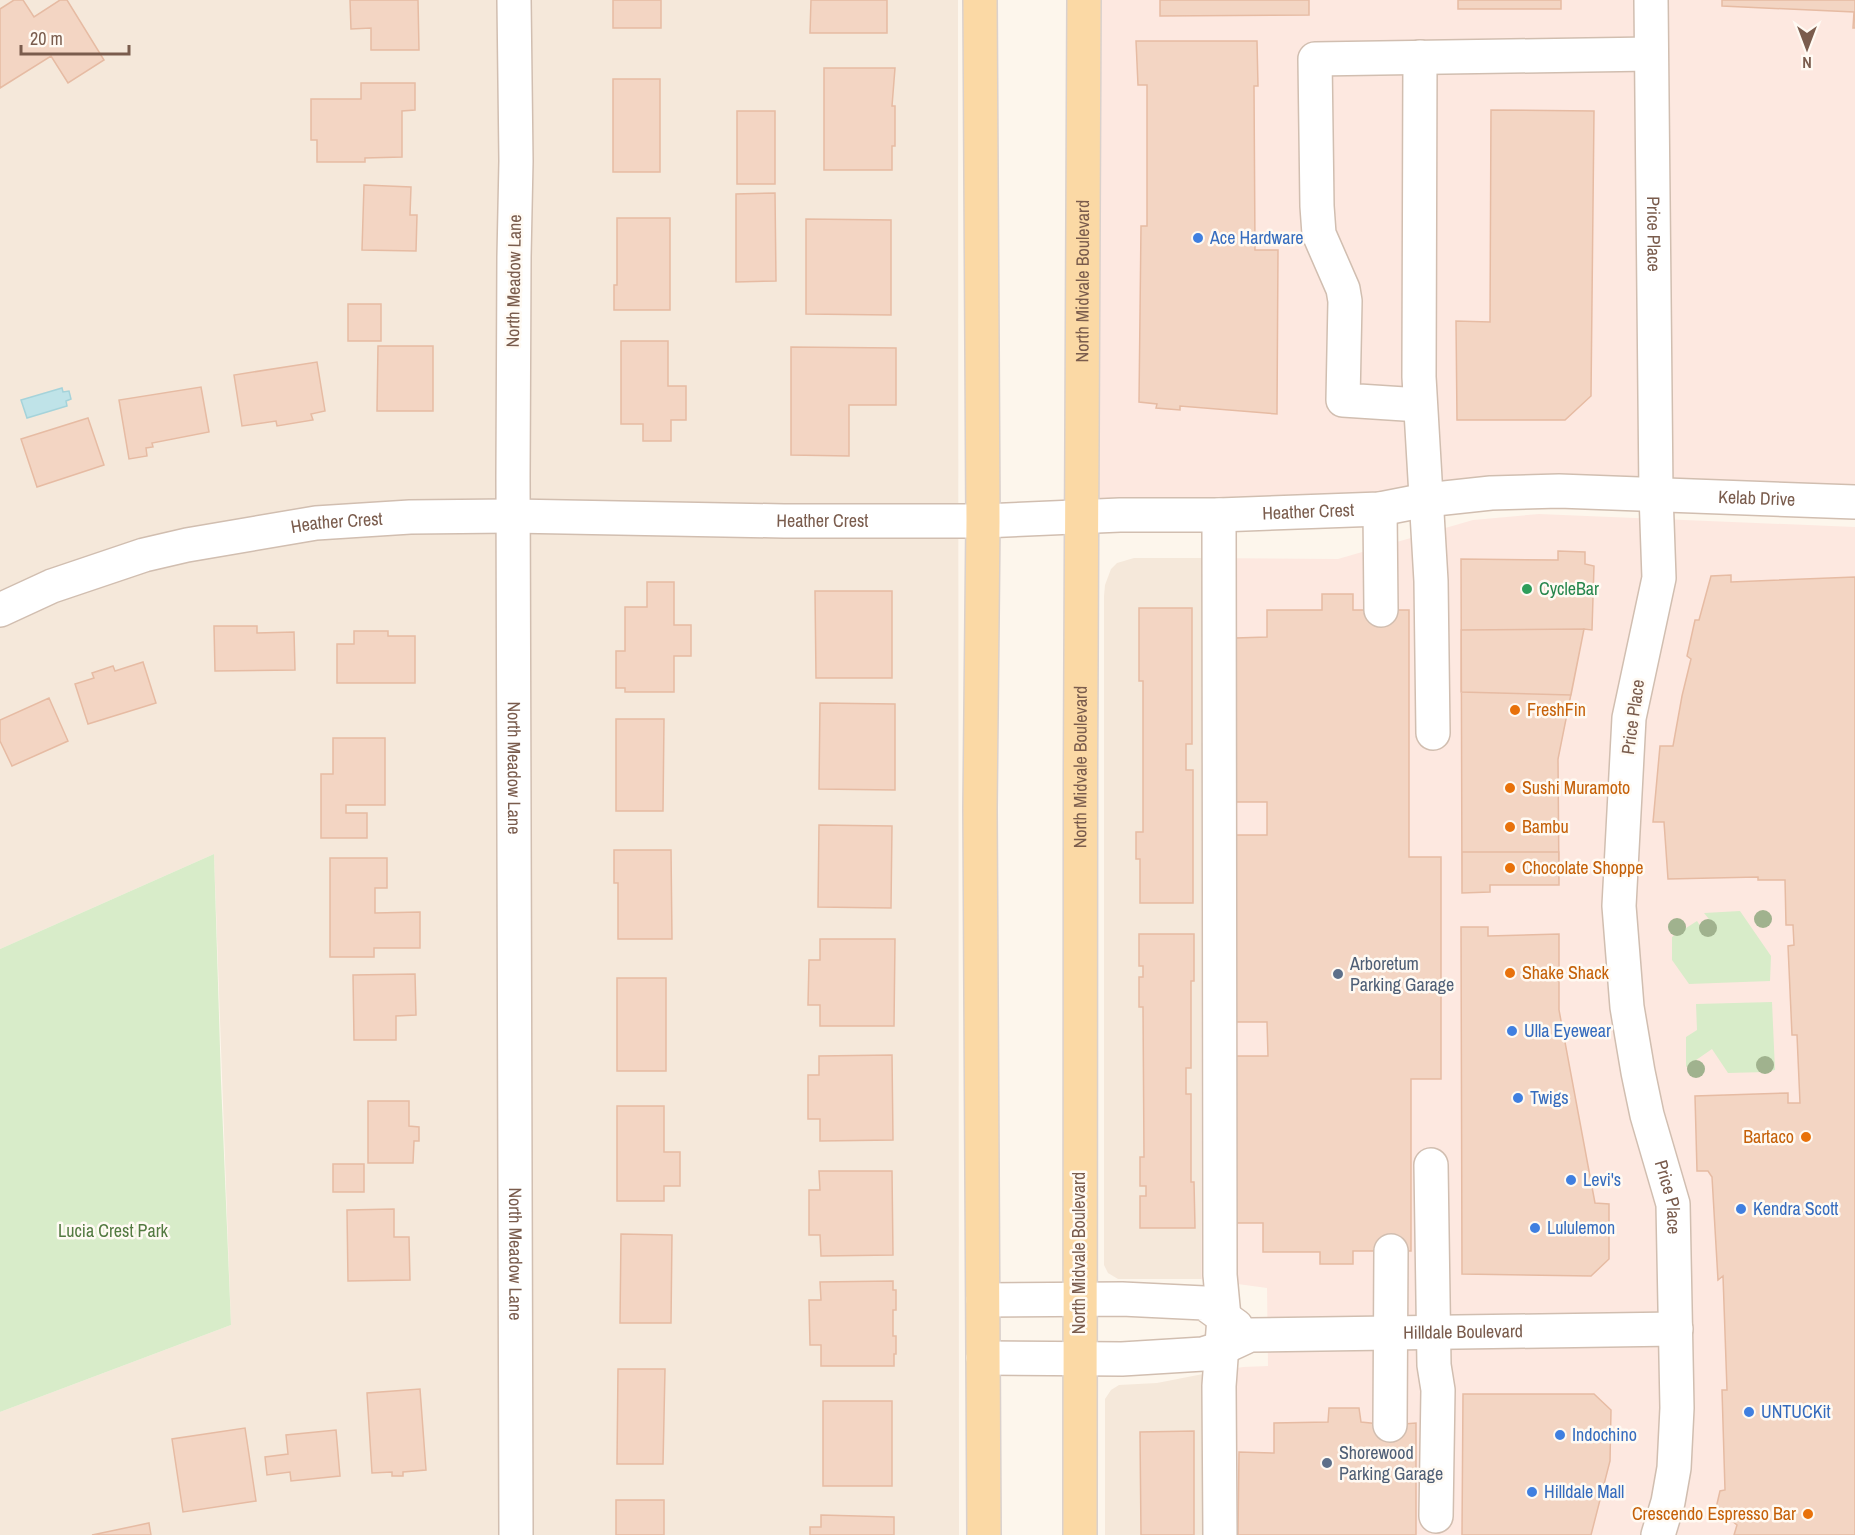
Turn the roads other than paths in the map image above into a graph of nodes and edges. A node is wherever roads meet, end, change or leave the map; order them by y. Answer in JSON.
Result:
{"nodes":[{"id":1,"x":514,"y":0,"type":"edge"},
{"id":2,"x":980,"y":0,"type":"edge"},
{"id":3,"x":1084,"y":0,"type":"edge"},
{"id":4,"x":1651,"y":0,"type":"edge"},
{"id":5,"x":1651,"y":54,"type":"junction"},
{"id":6,"x":1420,"y":57,"type":"junction"},
{"id":7,"x":1420,"y":405,"type":"junction"},
{"id":8,"x":1656,"y":494,"type":"junction"},
{"id":9,"x":1426,"y":500,"type":"junction"},
{"id":10,"x":1855,"y":501,"type":"edge"},
{"id":11,"x":1380,"y":509,"type":"junction"},
{"id":12,"x":1219,"y":515,"type":"junction"},
{"id":13,"x":513,"y":516,"type":"junction"},
{"id":14,"x":1082,"y":516,"type":"junction"},
{"id":15,"x":983,"y":520,"type":"junction"},
{"id":16,"x":0,"y":610,"type":"edge"},
{"id":17,"x":1381,"y":610,"type":"dead end"},
{"id":18,"x":1433,"y":733,"type":"dead end"},
{"id":19,"x":1431,"y":1165,"type":"dead end"},
{"id":20,"x":1390,"y":1251,"type":"dead end"},
{"id":21,"x":983,"y":1300,"type":"junction"},
{"id":22,"x":1079,"y":1300,"type":"junction"},
{"id":23,"x":1676,"y":1329,"type":"junction"},
{"id":24,"x":1391,"y":1333,"type":"junction"},
{"id":25,"x":1433,"y":1333,"type":"junction"},
{"id":26,"x":1232,"y":1334,"type":"junction"},
{"id":27,"x":983,"y":1358,"type":"junction"},
{"id":28,"x":1079,"y":1358,"type":"junction"},
{"id":29,"x":1390,"y":1425,"type":"dead end"},
{"id":30,"x":1436,"y":1516,"type":"dead end"},
{"id":31,"x":516,"y":1535,"type":"edge"},
{"id":32,"x":984,"y":1535,"type":"edge"},
{"id":33,"x":1080,"y":1535,"type":"edge"},
{"id":34,"x":1220,"y":1535,"type":"edge"},
{"id":35,"x":1658,"y":1535,"type":"edge"}],
"edges":[{"from":1,"to":13,"type":"street","name":"North Meadow Lane"},
{"from":2,"to":15,"type":"main road"},
{"from":3,"to":14,"type":"main road","name":"North Midvale Boulevard"},
{"from":4,"to":5,"type":"street","name":"Price Place"},
{"from":5,"to":6,"type":"street"},
{"from":5,"to":8,"type":"street","name":"Price Place"},
{"from":6,"to":7,"type":"street"},
{"from":6,"to":7,"type":"street"},
{"from":7,"to":9,"type":"street"},
{"from":8,"to":9,"type":"street","name":"Heather Crest"},
{"from":8,"to":10,"type":"street","name":"Kelab Drive"},
{"from":8,"to":23,"type":"street","name":"Price Place"},
{"from":9,"to":11,"type":"street","name":"Heather Crest"},
{"from":9,"to":18,"type":"street"},
{"from":11,"to":12,"type":"street","name":"Heather Crest"},
{"from":11,"to":17,"type":"street"},
{"from":12,"to":14,"type":"street","name":"Heather Crest"},
{"from":12,"to":26,"type":"street"},
{"from":13,"to":15,"type":"street","name":"Heather Crest"},
{"from":13,"to":16,"type":"street","name":"Heather Crest"},
{"from":13,"to":31,"type":"street","name":"North Meadow Lane"},
{"from":14,"to":15,"type":"street","name":"Heather Crest"},
{"from":14,"to":22,"type":"main road","name":"North Midvale Boulevard"},
{"from":15,"to":21,"type":"main road"},
{"from":19,"to":25,"type":"street"},
{"from":20,"to":24,"type":"street"},
{"from":21,"to":22,"type":"street","name":"Hilldale Boulevard"},
{"from":21,"to":27,"type":"main road"},
{"from":22,"to":26,"type":"street","name":"Hilldale Boulevard"},
{"from":22,"to":28,"type":"main road","name":"North Midvale Boulevard"},
{"from":23,"to":25,"type":"street","name":"Hilldale Boulevard"},
{"from":23,"to":35,"type":"street","name":"Price Place"},
{"from":24,"to":25,"type":"street","name":"Hilldale Boulevard"},
{"from":24,"to":26,"type":"street","name":"Hilldale Boulevard"},
{"from":24,"to":29,"type":"street"},
{"from":25,"to":30,"type":"street"},
{"from":26,"to":28,"type":"street","name":"Hilldale Boulevard"},
{"from":26,"to":34,"type":"street"},
{"from":27,"to":28,"type":"street","name":"Hilldale Boulevard"},
{"from":27,"to":32,"type":"main road"},
{"from":28,"to":33,"type":"main road","name":"North Midvale Boulevard"}]}
